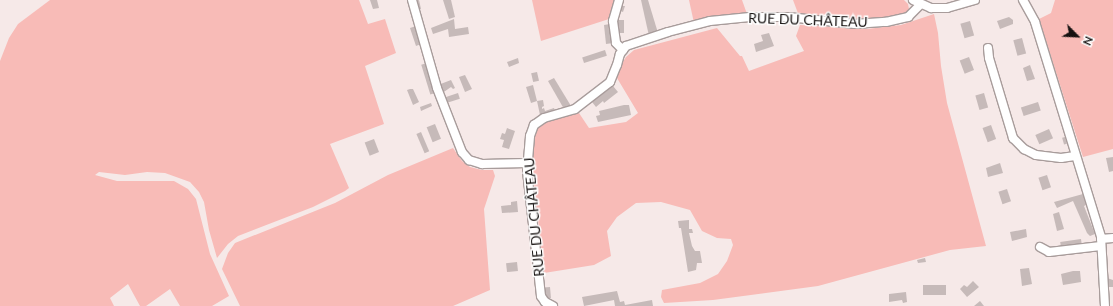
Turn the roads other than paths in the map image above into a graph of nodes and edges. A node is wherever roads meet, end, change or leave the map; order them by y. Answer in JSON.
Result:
{"nodes":[{"id":1,"x":412,"y":0,"type":"edge"},
{"id":2,"x":619,"y":0,"type":"edge"},
{"id":3,"x":913,"y":0,"type":"edge"},
{"id":4,"x":975,"y":0,"type":"edge"},
{"id":5,"x":1023,"y":0,"type":"edge"},
{"id":6,"x":921,"y":4,"type":"junction"},
{"id":7,"x":988,"y":48,"type":"dead end"},
{"id":8,"x":623,"y":50,"type":"junction"},
{"id":9,"x":1075,"y":156,"type":"junction"},
{"id":10,"x":527,"y":163,"type":"junction"},
{"id":11,"x":1113,"y":238,"type":"edge"},
{"id":12,"x":1101,"y":243,"type":"junction"},
{"id":13,"x":1040,"y":247,"type":"dead end"},
{"id":14,"x":553,"y":306,"type":"edge"},
{"id":15,"x":1105,"y":306,"type":"edge"}],
"edges":[{"from":1,"to":10,"type":"street"},
{"from":2,"to":8,"type":"street"},
{"from":3,"to":6,"type":"street"},
{"from":4,"to":6,"type":"street"},
{"from":5,"to":9,"type":"street"},
{"from":6,"to":8,"type":"street","name":"RUE DU CHÂTEAU"},
{"from":7,"to":9,"type":"street"},
{"from":8,"to":10,"type":"street","name":"RUE DU CHÂTEAU"},
{"from":9,"to":12,"type":"street"},
{"from":10,"to":14,"type":"street","name":"RUE DU CHÂTEAU"},
{"from":11,"to":12,"type":"street"},
{"from":12,"to":13,"type":"street"},
{"from":12,"to":15,"type":"street"}]}
